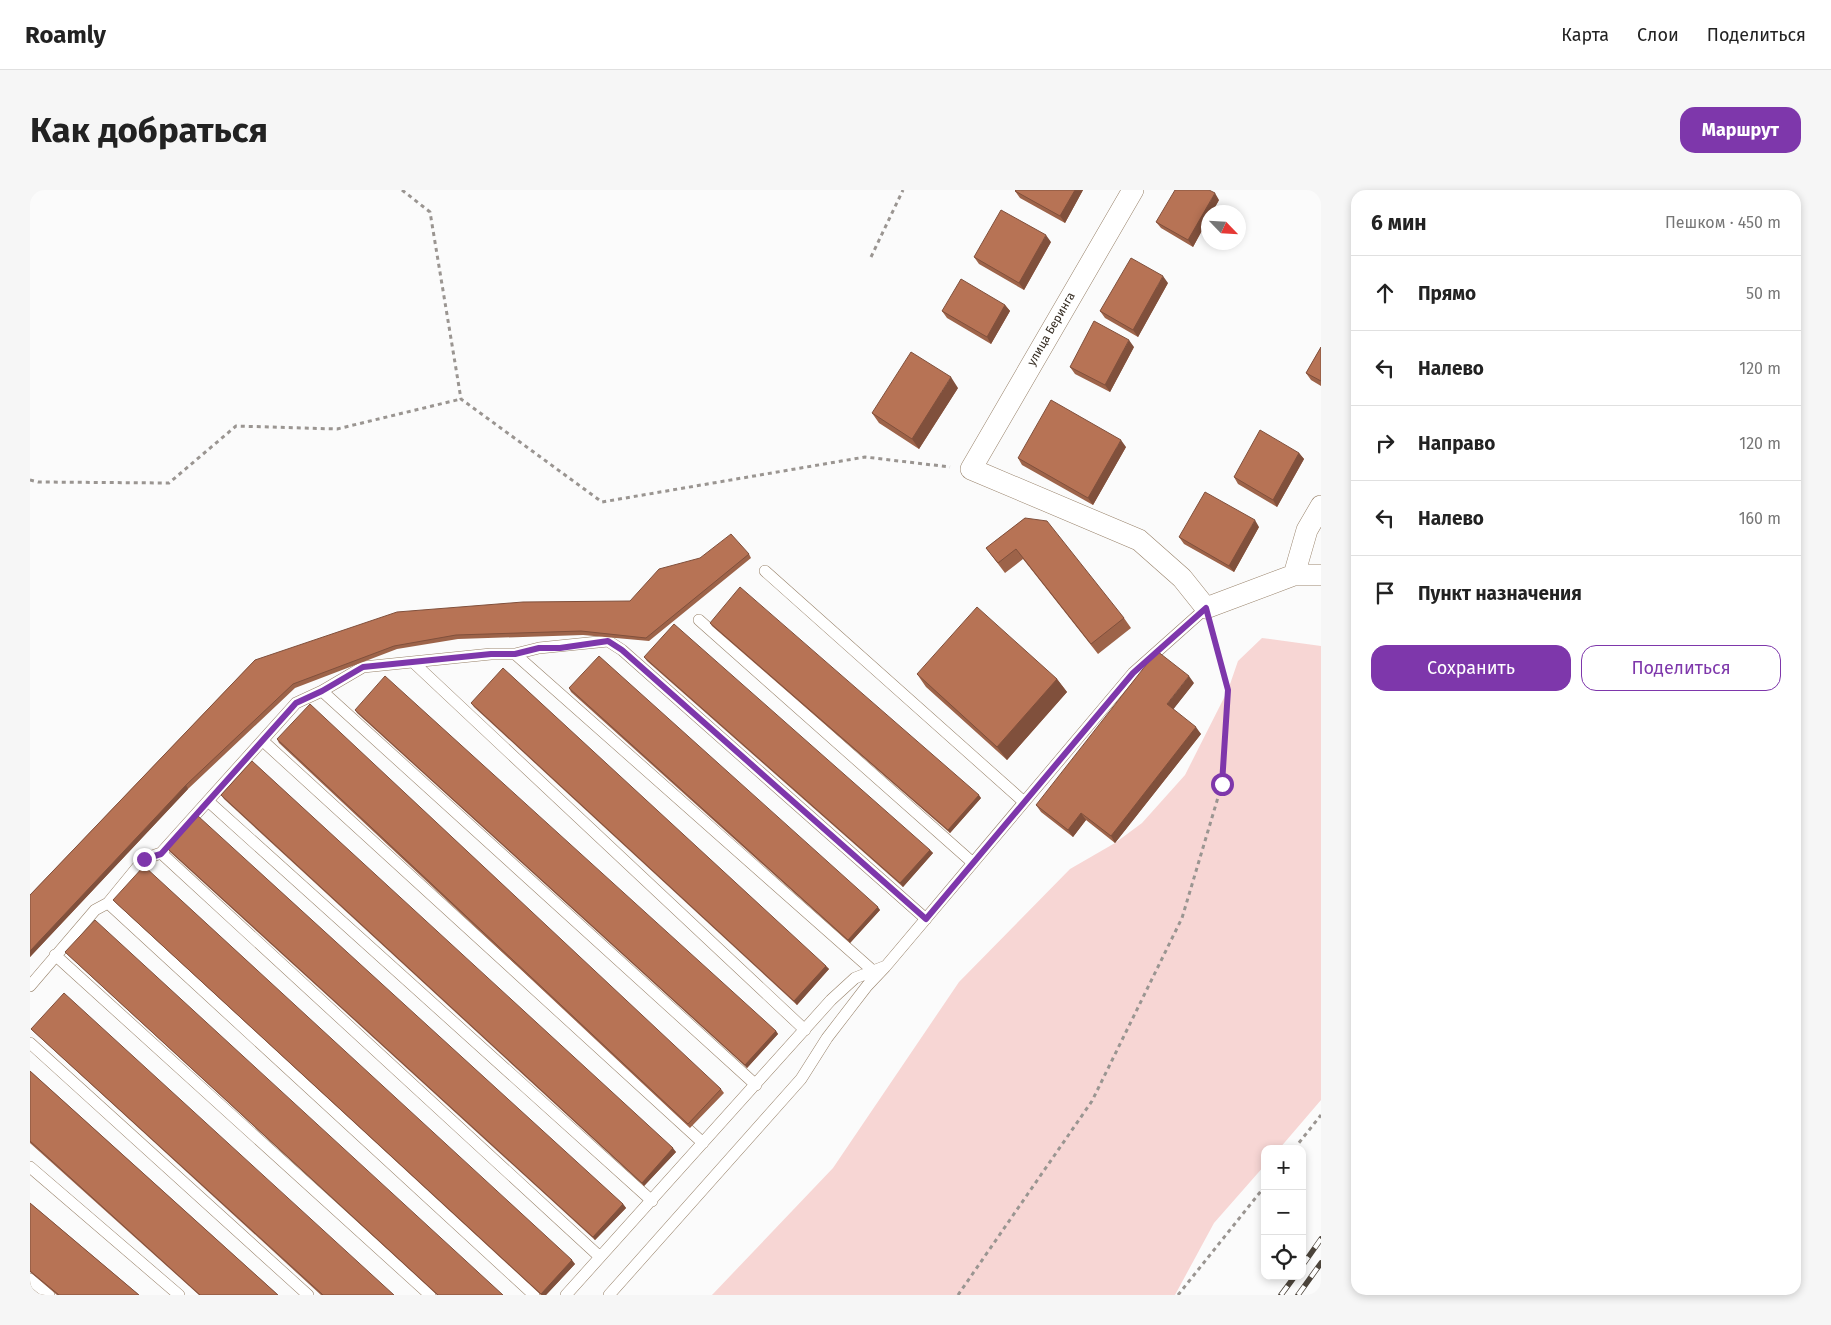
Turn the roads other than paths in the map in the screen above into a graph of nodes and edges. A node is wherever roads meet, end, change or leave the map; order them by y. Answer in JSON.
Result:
{"nodes":[{"id":1,"x":1133,"y":190,"type":"edge"},
{"id":2,"x":1321,"y":506,"type":"edge"},
{"id":3,"x":765,"y":571,"type":"dead end"},
{"id":4,"x":1294,"y":575,"type":"junction"},
{"id":5,"x":1321,"y":575,"type":"edge"},
{"id":6,"x":1206,"y":608,"type":"junction"},
{"id":7,"x":699,"y":620,"type":"dead end"},
{"id":8,"x":515,"y":654,"type":"junction"},
{"id":9,"x":414,"y":663,"type":"junction"},
{"id":10,"x":322,"y":691,"type":"junction"},
{"id":11,"x":263,"y":741,"type":"junction"},
{"id":12,"x":208,"y":801,"type":"junction"},
{"id":13,"x":1024,"y":802,"type":"junction"},
{"id":14,"x":161,"y":854,"type":"junction"},
{"id":15,"x":973,"y":863,"type":"junction"},
{"id":16,"x":108,"y":903,"type":"junction"},
{"id":17,"x":926,"y":919,"type":"junction"},
{"id":18,"x":55,"y":955,"type":"junction"},
{"id":19,"x":886,"y":966,"type":"junction"},
{"id":20,"x":872,"y":970,"type":"junction"},
{"id":21,"x":30,"y":986,"type":"edge"},
{"id":22,"x":805,"y":1030,"type":"junction"},
{"id":23,"x":30,"y":1043,"type":"edge"},
{"id":24,"x":756,"y":1085,"type":"junction"},
{"id":25,"x":703,"y":1143,"type":"junction"},
{"id":26,"x":30,"y":1166,"type":"edge"},
{"id":27,"x":652,"y":1201,"type":"junction"},
{"id":28,"x":600,"y":1257,"type":"junction"},
{"id":29,"x":30,"y":1279,"type":"edge"},
{"id":30,"x":49,"y":1295,"type":"edge"},
{"id":31,"x":179,"y":1295,"type":"edge"},
{"id":32,"x":308,"y":1295,"type":"edge"},
{"id":33,"x":430,"y":1295,"type":"edge"},
{"id":34,"x":534,"y":1295,"type":"edge"},
{"id":35,"x":566,"y":1295,"type":"edge"},
{"id":36,"x":609,"y":1295,"type":"edge"}],
"edges":[{"from":1,"to":6,"type":"street","name":"улица Беринга"},
{"from":2,"to":4,"type":"street"},
{"from":3,"to":13,"type":"lane"},
{"from":4,"to":5,"type":"street"},
{"from":4,"to":6,"type":"street"},
{"from":6,"to":13,"type":"lane"},
{"from":7,"to":15,"type":"lane"},
{"from":8,"to":9,"type":"lane"},
{"from":8,"to":17,"type":"lane"},
{"from":8,"to":20,"type":"lane"},
{"from":9,"to":10,"type":"lane"},
{"from":9,"to":22,"type":"lane"},
{"from":10,"to":11,"type":"lane"},
{"from":10,"to":24,"type":"lane"},
{"from":11,"to":12,"type":"lane"},
{"from":11,"to":25,"type":"lane"},
{"from":12,"to":14,"type":"lane"},
{"from":12,"to":27,"type":"lane"},
{"from":13,"to":15,"type":"lane"},
{"from":14,"to":16,"type":"lane"},
{"from":14,"to":28,"type":"lane"},
{"from":15,"to":17,"type":"lane"},
{"from":16,"to":18,"type":"lane"},
{"from":16,"to":34,"type":"lane"},
{"from":17,"to":19,"type":"lane"},
{"from":18,"to":21,"type":"lane"},
{"from":18,"to":33,"type":"lane"},
{"from":19,"to":20,"type":"lane"},
{"from":19,"to":36,"type":"lane"},
{"from":20,"to":22,"type":"lane"},
{"from":22,"to":24,"type":"lane"},
{"from":23,"to":32,"type":"lane"},
{"from":24,"to":25,"type":"lane"},
{"from":25,"to":27,"type":"lane"},
{"from":26,"to":31,"type":"lane"},
{"from":27,"to":28,"type":"lane"},
{"from":28,"to":35,"type":"lane"},
{"from":29,"to":30,"type":"lane"}]}
